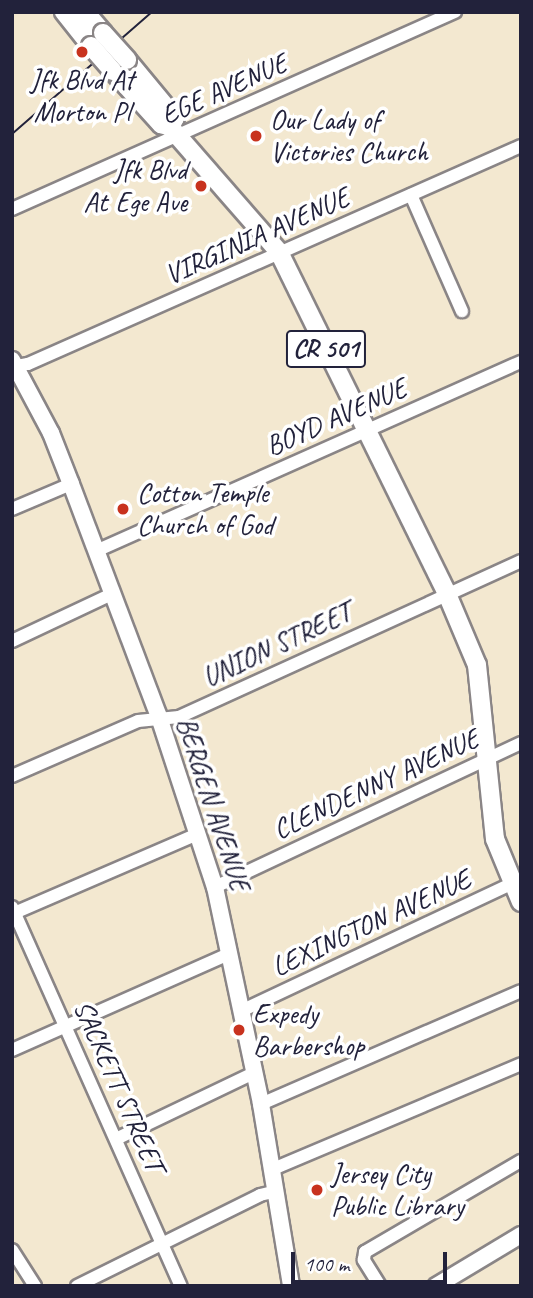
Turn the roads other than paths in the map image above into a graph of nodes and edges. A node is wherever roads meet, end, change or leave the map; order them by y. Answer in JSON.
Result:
{"nodes":[{"id":1,"x":64,"y":12,"type":"edge"},
{"id":2,"x":85,"y":12,"type":"edge"},
{"id":3,"x":455,"y":12,"type":"edge"},
{"id":4,"x":97,"y":39,"type":"junction"},
{"id":5,"x":174,"y":131,"type":"junction"},
{"id":6,"x":521,"y":146,"type":"edge"},
{"id":7,"x":411,"y":195,"type":"junction"},
{"id":8,"x":12,"y":209,"type":"edge"},
{"id":9,"x":279,"y":252,"type":"junction"},
{"id":10,"x":462,"y":311,"type":"dead end"},
{"id":11,"x":521,"y":362,"type":"edge"},
{"id":12,"x":13,"y":365,"type":"edge"},
{"id":13,"x":366,"y":431,"type":"junction"},
{"id":14,"x":71,"y":484,"type":"junction"},
{"id":15,"x":12,"y":509,"type":"edge"},
{"id":16,"x":96,"y":551,"type":"junction"},
{"id":17,"x":521,"y":561,"type":"edge"},
{"id":18,"x":112,"y":594,"type":"junction"},
{"id":19,"x":447,"y":594,"type":"junction"},
{"id":20,"x":12,"y":640,"type":"edge"},
{"id":21,"x":159,"y":717,"type":"junction"},
{"id":22,"x":521,"y":743,"type":"edge"},
{"id":23,"x":488,"y":758,"type":"junction"},
{"id":24,"x":12,"y":776,"type":"edge"},
{"id":25,"x":198,"y":834,"type":"junction"},
{"id":26,"x":516,"y":882,"type":"edge"},
{"id":27,"x":215,"y":887,"type":"junction"},
{"id":28,"x":521,"y":902,"type":"edge"},
{"id":29,"x":13,"y":911,"type":"edge"},
{"id":30,"x":229,"y":954,"type":"junction"},
{"id":31,"x":521,"y":991,"type":"edge"},
{"id":32,"x":241,"y":1012,"type":"junction"},
{"id":33,"x":65,"y":1026,"type":"junction"},
{"id":34,"x":12,"y":1050,"type":"edge"},
{"id":35,"x":521,"y":1064,"type":"edge"},
{"id":36,"x":254,"y":1073,"type":"junction"},
{"id":37,"x":261,"y":1104,"type":"junction"},
{"id":38,"x":116,"y":1139,"type":"junction"},
{"id":39,"x":521,"y":1161,"type":"edge"},
{"id":40,"x":273,"y":1170,"type":"junction"},
{"id":41,"x":276,"y":1191,"type":"junction"},
{"id":42,"x":521,"y":1235,"type":"edge"},
{"id":43,"x":163,"y":1244,"type":"junction"},
{"id":44,"x":12,"y":1250,"type":"edge"},
{"id":45,"x":35,"y":1286,"type":"edge"},
{"id":46,"x":77,"y":1286,"type":"edge"},
{"id":47,"x":181,"y":1286,"type":"edge"},
{"id":48,"x":291,"y":1286,"type":"edge"},
{"id":49,"x":380,"y":1286,"type":"edge"},
{"id":50,"x":436,"y":1286,"type":"edge"}],
"edges":[{"from":1,"to":4,"type":"main road","number":"CR 501"},
{"from":2,"to":4,"type":"main road","number":"CR 501"},
{"from":3,"to":5,"type":"street","name":"EGE AVENUE"},
{"from":4,"to":5,"type":"main road","number":"CR 501","bridge":true},
{"from":5,"to":8,"type":"street","name":"EGE AVENUE"},
{"from":5,"to":9,"type":"main road","number":"CR 501"},
{"from":6,"to":7,"type":"street","name":"VIRGINIA AVENUE"},
{"from":7,"to":9,"type":"street","name":"VIRGINIA AVENUE"},
{"from":7,"to":10,"type":"street"},
{"from":9,"to":12,"type":"street","name":"VIRGINIA AVENUE"},
{"from":9,"to":13,"type":"main road","number":"CR 501"},
{"from":11,"to":13,"type":"street","name":"BOYD AVENUE"},
{"from":12,"to":14,"type":"street","name":"BERGEN AVENUE"},
{"from":13,"to":16,"type":"street","name":"BOYD AVENUE"},
{"from":13,"to":19,"type":"main road","number":"CR 501"},
{"from":14,"to":15,"type":"street"},
{"from":14,"to":16,"type":"street","name":"BERGEN AVENUE"},
{"from":16,"to":18,"type":"street","name":"BERGEN AVENUE"},
{"from":17,"to":19,"type":"street","name":"UNION STREET"},
{"from":18,"to":20,"type":"street"},
{"from":18,"to":21,"type":"street","name":"BERGEN AVENUE"},
{"from":19,"to":21,"type":"street","name":"UNION STREET"},
{"from":19,"to":23,"type":"main road","number":"CR 501"},
{"from":21,"to":24,"type":"street","name":"UNION STREET"},
{"from":21,"to":25,"type":"street","name":"BERGEN AVENUE"},
{"from":22,"to":23,"type":"street","name":"CLENDENNY AVENUE"},
{"from":23,"to":26,"type":"main road","number":"CR 501"},
{"from":23,"to":27,"type":"street","name":"CLENDENNY AVENUE"},
{"from":25,"to":27,"type":"street","name":"BERGEN AVENUE"},
{"from":25,"to":29,"type":"street"},
{"from":26,"to":28,"type":"main road","number":"CR 501"},
{"from":26,"to":32,"type":"street","name":"LEXINGTON AVENUE"},
{"from":27,"to":30,"type":"street","name":"BERGEN AVENUE"},
{"from":29,"to":33,"type":"street","name":"SACKETT STREET"},
{"from":30,"to":32,"type":"street","name":"BERGEN AVENUE"},
{"from":30,"to":33,"type":"street"},
{"from":31,"to":37,"type":"street"},
{"from":32,"to":36,"type":"street","name":"BERGEN AVENUE"},
{"from":33,"to":34,"type":"street"},
{"from":33,"to":38,"type":"street","name":"SACKETT STREET"},
{"from":35,"to":40,"type":"street"},
{"from":36,"to":37,"type":"street","name":"BERGEN AVENUE"},
{"from":36,"to":38,"type":"street"},
{"from":37,"to":40,"type":"street","name":"BERGEN AVENUE"},
{"from":38,"to":43,"type":"street","name":"SACKETT STREET"},
{"from":39,"to":49,"type":"street"},
{"from":40,"to":41,"type":"street","name":"BERGEN AVENUE"},
{"from":41,"to":43,"type":"street"},
{"from":41,"to":48,"type":"street","name":"BERGEN AVENUE"},
{"from":42,"to":50,"type":"street"},
{"from":43,"to":46,"type":"street"},
{"from":43,"to":47,"type":"street","name":"SACKETT STREET"},
{"from":44,"to":45,"type":"street"}]}
